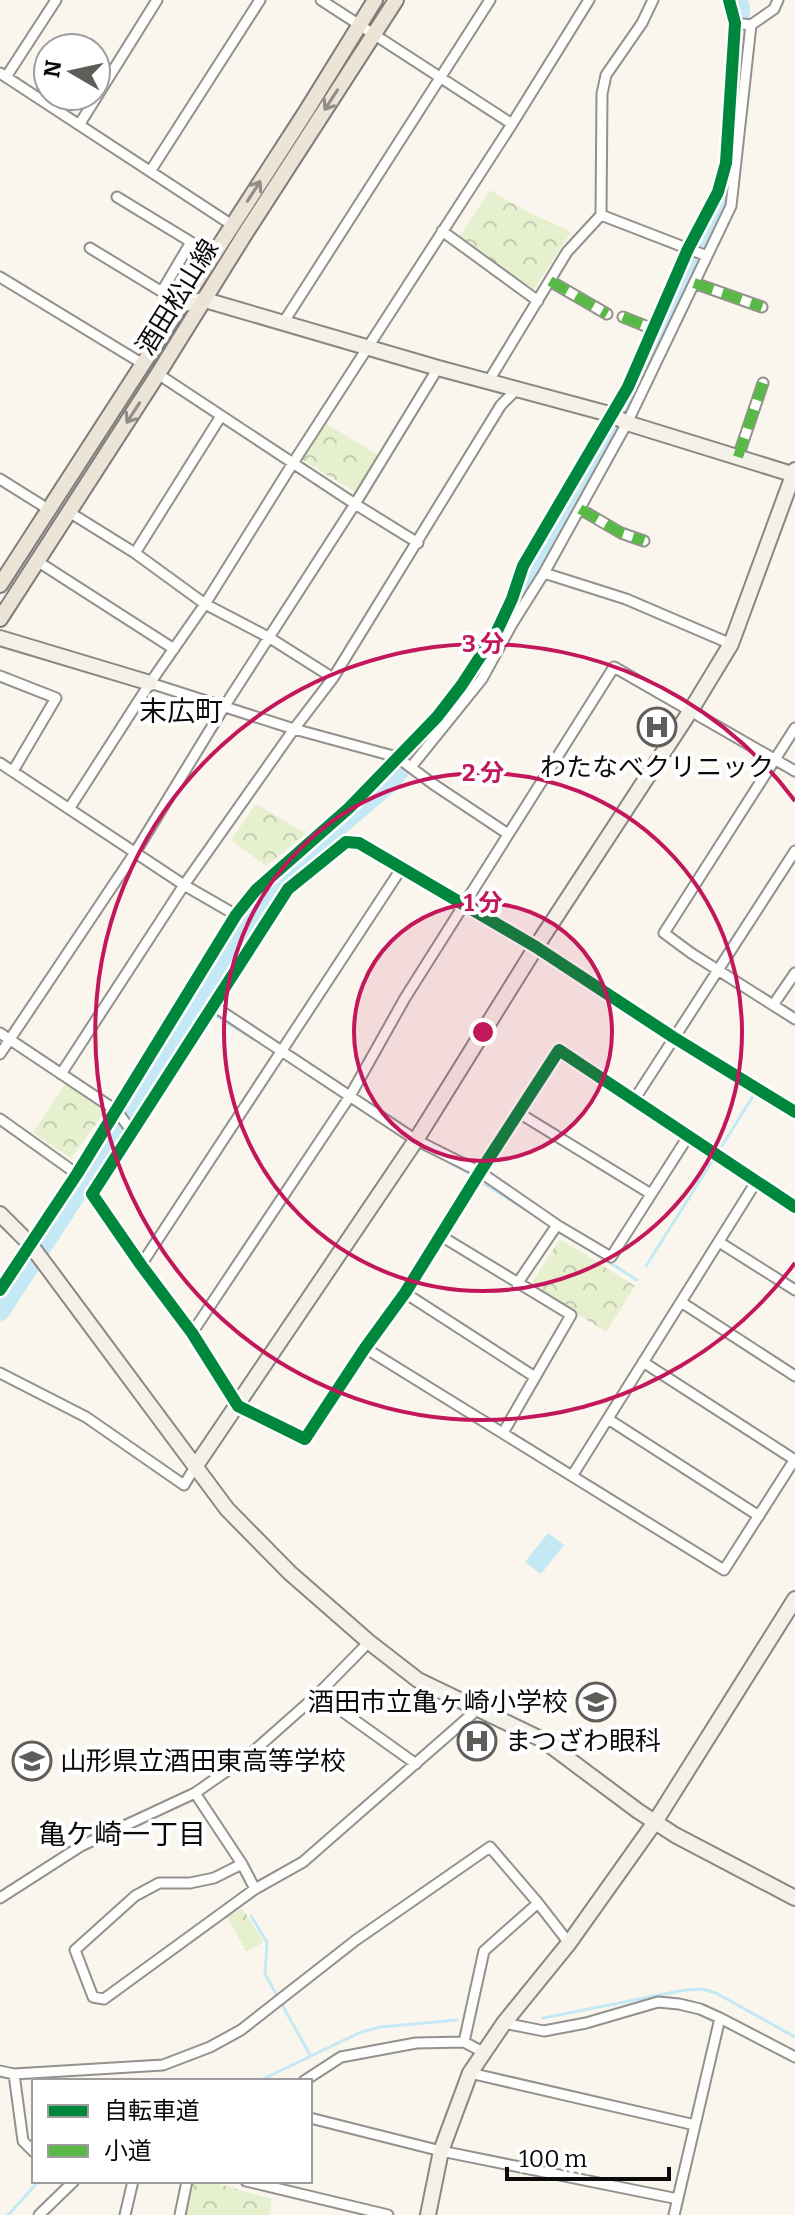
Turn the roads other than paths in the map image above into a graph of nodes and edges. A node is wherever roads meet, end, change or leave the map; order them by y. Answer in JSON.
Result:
{"nodes":[{"id":1,"x":56,"y":0,"type":"edge"},
{"id":2,"x":157,"y":0,"type":"edge"},
{"id":3,"x":260,"y":0,"type":"edge"},
{"id":4,"x":321,"y":0,"type":"edge"},
{"id":5,"x":375,"y":0,"type":"edge"},
{"id":6,"x":396,"y":0,"type":"edge"},
{"id":7,"x":490,"y":0,"type":"edge"},
{"id":8,"x":589,"y":0,"type":"edge"},
{"id":9,"x":653,"y":0,"type":"edge"},
{"id":10,"x":729,"y":0,"type":"edge"},
{"id":11,"x":778,"y":0,"type":"edge"},
{"id":12,"x":735,"y":23,"type":"junction"},
{"id":13,"x":359,"y":25,"type":"junction"},
{"id":14,"x":751,"y":25,"type":"junction"},
{"id":15,"x":374,"y":35,"type":"junction"},
{"id":16,"x":3,"y":75,"type":"edge"},
{"id":17,"x":442,"y":77,"type":"junction"},
{"id":18,"x":512,"y":124,"type":"junction"},
{"id":19,"x":79,"y":125,"type":"junction"},
{"id":20,"x":151,"y":170,"type":"junction"},
{"id":21,"x":117,"y":197,"type":"dead end"},
{"id":22,"x":601,"y":215,"type":"junction"},
{"id":23,"x":232,"y":225,"type":"junction"},
{"id":24,"x":442,"y":231,"type":"junction"},
{"id":25,"x":90,"y":248,"type":"dead end"},
{"id":26,"x":688,"y":249,"type":"junction"},
{"id":27,"x":707,"y":256,"type":"junction"},
{"id":28,"x":0,"y":277,"type":"edge"},
{"id":29,"x":550,"y":281,"type":"junction"},
{"id":30,"x":694,"y":283,"type":"junction"},
{"id":31,"x":162,"y":291,"type":"junction"},
{"id":32,"x":205,"y":300,"type":"junction"},
{"id":33,"x":538,"y":301,"type":"junction"},
{"id":34,"x":182,"y":304,"type":"junction"},
{"id":35,"x":762,"y":307,"type":"dead end"},
{"id":36,"x":607,"y":314,"type":"dead end"},
{"id":37,"x":623,"y":317,"type":"dead end"},
{"id":38,"x":283,"y":323,"type":"junction"},
{"id":39,"x":653,"y":329,"type":"junction"},
{"id":40,"x":367,"y":348,"type":"junction"},
{"id":41,"x":143,"y":364,"type":"junction"},
{"id":42,"x":438,"y":368,"type":"junction"},
{"id":43,"x":158,"y":374,"type":"junction"},
{"id":44,"x":488,"y":382,"type":"junction"},
{"id":45,"x":763,"y":383,"type":"dead end"},
{"id":46,"x":517,"y":389,"type":"junction"},
{"id":47,"x":613,"y":415,"type":"junction"},
{"id":48,"x":221,"y":416,"type":"junction"},
{"id":49,"x":627,"y":423,"type":"junction"},
{"id":50,"x":738,"y":457,"type":"junction"},
{"id":51,"x":293,"y":463,"type":"junction"},
{"id":52,"x":794,"y":473,"type":"edge"},
{"id":53,"x":0,"y":479,"type":"edge"},
{"id":54,"x":355,"y":504,"type":"junction"},
{"id":55,"x":48,"y":509,"type":"junction"},
{"id":56,"x":580,"y":509,"type":"junction"},
{"id":57,"x":69,"y":512,"type":"junction"},
{"id":58,"x":644,"y":541,"type":"dead end"},
{"id":59,"x":418,"y":543,"type":"junction"},
{"id":60,"x":135,"y":553,"type":"junction"},
{"id":61,"x":37,"y":561,"type":"junction"},
{"id":62,"x":544,"y":573,"type":"junction"},
{"id":63,"x":0,"y":585,"type":"edge"},
{"id":64,"x":205,"y":604,"type":"junction"},
{"id":65,"x":0,"y":619,"type":"edge"},
{"id":66,"x":0,"y":638,"type":"edge"},
{"id":67,"x":270,"y":638,"type":"junction"},
{"id":68,"x":731,"y":644,"type":"junction"},
{"id":69,"x":174,"y":649,"type":"junction"},
{"id":70,"x":0,"y":676,"type":"edge"},
{"id":71,"x":333,"y":678,"type":"junction"},
{"id":72,"x":150,"y":683,"type":"junction"},
{"id":73,"x":224,"y":707,"type":"junction"},
{"id":74,"x":691,"y":710,"type":"junction"},
{"id":75,"x":795,"y":728,"type":"edge"},
{"id":76,"x":294,"y":729,"type":"junction"},
{"id":77,"x":397,"y":757,"type":"junction"},
{"id":78,"x":775,"y":758,"type":"junction"},
{"id":79,"x":0,"y":763,"type":"edge"},
{"id":80,"x":411,"y":767,"type":"junction"},
{"id":81,"x":13,"y":771,"type":"junction"},
{"id":82,"x":795,"y":771,"type":"edge"},
{"id":83,"x":69,"y":809,"type":"junction"},
{"id":84,"x":508,"y":834,"type":"junction"},
{"id":85,"x":136,"y":851,"type":"junction"},
{"id":86,"x":795,"y":851,"type":"edge"},
{"id":87,"x":401,"y":869,"type":"junction"},
{"id":88,"x":184,"y":885,"type":"junction"},
{"id":89,"x":464,"y":905,"type":"junction"},
{"id":90,"x":236,"y":915,"type":"junction"},
{"id":91,"x":536,"y":947,"type":"junction"},
{"id":92,"x":718,"y":969,"type":"junction"},
{"id":93,"x":795,"y":973,"type":"edge"},
{"id":94,"x":212,"y":1005,"type":"junction"},
{"id":95,"x":773,"y":1005,"type":"junction"},
{"id":96,"x":795,"y":1019,"type":"edge"},
{"id":97,"x":0,"y":1033,"type":"edge"},
{"id":98,"x":673,"y":1037,"type":"junction"},
{"id":99,"x":10,"y":1040,"type":"junction"},
{"id":100,"x":281,"y":1049,"type":"junction"},
{"id":101,"x":0,"y":1054,"type":"edge"},
{"id":102,"x":61,"y":1074,"type":"junction"},
{"id":103,"x":350,"y":1096,"type":"junction"},
{"id":104,"x":634,"y":1100,"type":"junction"},
{"id":105,"x":117,"y":1111,"type":"junction"},
{"id":106,"x":795,"y":1112,"type":"edge"},
{"id":107,"x":519,"y":1113,"type":"junction"},
{"id":108,"x":0,"y":1119,"type":"edge"},
{"id":109,"x":132,"y":1132,"type":"junction"},
{"id":110,"x":689,"y":1135,"type":"junction"},
{"id":111,"x":416,"y":1140,"type":"junction"},
{"id":112,"x":480,"y":1172,"type":"junction"},
{"id":113,"x":77,"y":1174,"type":"junction"},
{"id":114,"x":756,"y":1182,"type":"junction"},
{"id":115,"x":651,"y":1194,"type":"junction"},
{"id":116,"x":795,"y":1207,"type":"edge"},
{"id":117,"x":0,"y":1214,"type":"edge"},
{"id":118,"x":557,"y":1225,"type":"junction"},
{"id":119,"x":441,"y":1236,"type":"junction"},
{"id":120,"x":719,"y":1242,"type":"junction"},
{"id":121,"x":30,"y":1244,"type":"junction"},
{"id":122,"x":141,"y":1265,"type":"junction"},
{"id":123,"x":517,"y":1284,"type":"junction"},
{"id":124,"x":1,"y":1286,"type":"edge"},
{"id":125,"x":795,"y":1290,"type":"edge"},
{"id":126,"x":405,"y":1293,"type":"junction"},
{"id":127,"x":681,"y":1302,"type":"junction"},
{"id":128,"x":192,"y":1333,"type":"junction"},
{"id":129,"x":365,"y":1348,"type":"junction"},
{"id":130,"x":643,"y":1362,"type":"junction"},
{"id":131,"x":0,"y":1373,"type":"edge"},
{"id":132,"x":795,"y":1376,"type":"edge"},
{"id":133,"x":535,"y":1377,"type":"junction"},
{"id":134,"x":238,"y":1406,"type":"junction"},
{"id":135,"x":608,"y":1419,"type":"junction"},
{"id":136,"x":503,"y":1433,"type":"junction"},
{"id":137,"x":795,"y":1460,"type":"edge"},
{"id":138,"x":195,"y":1467,"type":"junction"},
{"id":139,"x":572,"y":1476,"type":"junction"},
{"id":140,"x":759,"y":1516,"type":"junction"},
{"id":141,"x":795,"y":1599,"type":"edge"},
{"id":142,"x":369,"y":1642,"type":"junction"},
{"id":143,"x":318,"y":1694,"type":"junction"},
{"id":144,"x":479,"y":1708,"type":"junction"},
{"id":145,"x":416,"y":1764,"type":"junction"},
{"id":146,"x":195,"y":1793,"type":"junction"},
{"id":147,"x":655,"y":1822,"type":"junction"},
{"id":148,"x":242,"y":1864,"type":"junction"},
{"id":149,"x":255,"y":1889,"type":"junction"},
{"id":150,"x":0,"y":1898,"type":"edge"},
{"id":151,"x":795,"y":1898,"type":"edge"},
{"id":152,"x":538,"y":1903,"type":"junction"},
{"id":153,"x":569,"y":1943,"type":"junction"},
{"id":154,"x":720,"y":2018,"type":"junction"},
{"id":155,"x":504,"y":2023,"type":"junction"},
{"id":156,"x":464,"y":2042,"type":"junction"},
{"id":157,"x":483,"y":2052,"type":"junction"},
{"id":158,"x":795,"y":2057,"type":"edge"},
{"id":159,"x":0,"y":2071,"type":"edge"},
{"id":160,"x":470,"y":2073,"type":"junction"},
{"id":161,"x":14,"y":2074,"type":"junction"},
{"id":162,"x":307,"y":2079,"type":"edge"},
{"id":163,"x":312,"y":2119,"type":"edge"},
{"id":164,"x":695,"y":2125,"type":"junction"},
{"id":165,"x":32,"y":2150,"type":"edge"},
{"id":166,"x":441,"y":2151,"type":"junction"},
{"id":167,"x":71,"y":2183,"type":"edge"},
{"id":168,"x":133,"y":2183,"type":"edge"},
{"id":169,"x":187,"y":2183,"type":"edge"},
{"id":170,"x":254,"y":2183,"type":"edge"},
{"id":171,"x":678,"y":2199,"type":"junction"},
{"id":172,"x":39,"y":2215,"type":"edge"},
{"id":173,"x":125,"y":2215,"type":"edge"},
{"id":174,"x":180,"y":2215,"type":"edge"},
{"id":175,"x":388,"y":2215,"type":"edge"},
{"id":176,"x":428,"y":2215,"type":"edge"},
{"id":177,"x":674,"y":2215,"type":"edge"}],
"edges":[{"from":1,"to":16,"type":"street"},
{"from":2,"to":19,"type":"street"},
{"from":3,"to":20,"type":"street"},
{"from":4,"to":13,"type":"street"},
{"from":5,"to":13,"type":"main road","name":"酒田松山線"},
{"from":6,"to":15,"type":"main road","name":"酒田松山線"},
{"from":7,"to":17,"type":"street"},
{"from":8,"to":18,"type":"street"},
{"from":9,"to":22,"type":"street"},
{"from":10,"to":12,"type":"street"},
{"from":11,"to":14,"type":"street"},
{"from":12,"to":14,"type":"street"},
{"from":12,"to":26,"type":"street"},
{"from":13,"to":15,"type":"street"},
{"from":23,"to":13,"type":"main road","name":"酒田松山線","one_way":true},
{"from":14,"to":27,"type":"street"},
{"from":15,"to":17,"type":"street"},
{"from":15,"to":32,"type":"main road","name":"酒田松山線","one_way":true},
{"from":16,"to":19,"type":"street"},
{"from":17,"to":18,"type":"street"},
{"from":17,"to":38,"type":"street"},
{"from":18,"to":24,"type":"street"},
{"from":19,"to":20,"type":"street"},
{"from":20,"to":23,"type":"street"},
{"from":21,"to":31,"type":"street"},
{"from":22,"to":26,"type":"street"},
{"from":22,"to":29,"type":"street"},
{"from":23,"to":34,"type":"main road","name":"酒田松山線"},
{"from":24,"to":33,"type":"street"},
{"from":24,"to":40,"type":"street"},
{"from":25,"to":31,"type":"street"},
{"from":26,"to":27,"type":"street"},
{"from":26,"to":39,"type":"street"},
{"from":27,"to":30,"type":"street"},
{"from":28,"to":41,"type":"street"},
{"from":29,"to":33,"type":"street"},
{"from":29,"to":36,"type":"street"},
{"from":30,"to":35,"type":"street"},
{"from":30,"to":49,"type":"street"},
{"from":31,"to":34,"type":"street"},
{"from":32,"to":34,"type":"street"},
{"from":32,"to":38,"type":"street"},
{"from":32,"to":43,"type":"main road","name":"酒田松山線"},
{"from":33,"to":44,"type":"street"},
{"from":34,"to":41,"type":"main road","name":"酒田松山線"},
{"from":37,"to":39,"type":"street"},
{"from":38,"to":40,"type":"street"},
{"from":39,"to":47,"type":"street"},
{"from":40,"to":42,"type":"street"},
{"from":40,"to":51,"type":"street"},
{"from":41,"to":55,"type":"main road","name":"酒田松山線"},
{"from":42,"to":44,"type":"street"},
{"from":42,"to":54,"type":"street"},
{"from":43,"to":48,"type":"street"},
{"from":43,"to":57,"type":"main road","name":"酒田松山線","one_way":true},
{"from":44,"to":46,"type":"street"},
{"from":45,"to":50,"type":"street"},
{"from":46,"to":47,"type":"street"},
{"from":46,"to":59,"type":"street"},
{"from":47,"to":49,"type":"street"},
{"from":47,"to":77,"type":"street"},
{"from":48,"to":51,"type":"street"},
{"from":48,"to":60,"type":"street"},
{"from":49,"to":50,"type":"street"},
{"from":49,"to":56,"type":"street"},
{"from":50,"to":52,"type":"street"},
{"from":51,"to":54,"type":"street"},
{"from":51,"to":64,"type":"street"},
{"from":52,"to":68,"type":"street"},
{"from":53,"to":55,"type":"street"},
{"from":54,"to":59,"type":"street"},
{"from":54,"to":67,"type":"street"},
{"from":55,"to":63,"type":"main road","name":"酒田松山線"},
{"from":56,"to":58,"type":"street"},
{"from":56,"to":62,"type":"street"},
{"from":57,"to":60,"type":"street"},
{"from":57,"to":61,"type":"main road","name":"酒田松山線"},
{"from":59,"to":71,"type":"street"},
{"from":60,"to":64,"type":"street"},
{"from":61,"to":65,"type":"main road","name":"酒田松山線"},
{"from":61,"to":69,"type":"street"},
{"from":62,"to":68,"type":"street"},
{"from":62,"to":80,"type":"street"},
{"from":64,"to":67,"type":"street"},
{"from":64,"to":69,"type":"street"},
{"from":66,"to":72,"type":"street"},
{"from":67,"to":71,"type":"street"},
{"from":67,"to":73,"type":"street"},
{"from":68,"to":74,"type":"street"},
{"from":69,"to":72,"type":"street"},
{"from":70,"to":81,"type":"street"},
{"from":71,"to":76,"type":"street"},
{"from":72,"to":73,"type":"street"},
{"from":72,"to":83,"type":"street"},
{"from":73,"to":76,"type":"street"},
{"from":73,"to":85,"type":"street"},
{"from":74,"to":78,"type":"street"},
{"from":74,"to":84,"type":"street"},
{"from":74,"to":91,"type":"street"},
{"from":75,"to":78,"type":"street"},
{"from":76,"to":77,"type":"street"},
{"from":76,"to":88,"type":"street"},
{"from":77,"to":80,"type":"street"},
{"from":77,"to":90,"type":"street"},
{"from":78,"to":82,"type":"street"},
{"from":78,"to":92,"type":"street"},
{"from":79,"to":81,"type":"street"},
{"from":80,"to":84,"type":"street"},
{"from":81,"to":83,"type":"street"},
{"from":83,"to":85,"type":"street"},
{"from":84,"to":89,"type":"street"},
{"from":85,"to":88,"type":"street"},
{"from":85,"to":99,"type":"street"},
{"from":86,"to":92,"type":"street"},
{"from":87,"to":89,"type":"street"},
{"from":87,"to":94,"type":"street"},
{"from":87,"to":100,"type":"street"},
{"from":88,"to":90,"type":"street"},
{"from":88,"to":102,"type":"street"},
{"from":89,"to":91,"type":"street"},
{"from":89,"to":103,"type":"street"},
{"from":90,"to":105,"type":"street"},
{"from":91,"to":98,"type":"street"},
{"from":91,"to":111,"type":"street"},
{"from":92,"to":95,"type":"street"},
{"from":92,"to":98,"type":"street"},
{"from":93,"to":95,"type":"street"},
{"from":94,"to":100,"type":"street"},
{"from":94,"to":109,"type":"street"},
{"from":95,"to":96,"type":"street"},
{"from":97,"to":99,"type":"street"},
{"from":98,"to":104,"type":"street"},
{"from":98,"to":106,"type":"street"},
{"from":99,"to":101,"type":"street"},
{"from":99,"to":102,"type":"street"},
{"from":100,"to":103,"type":"street"},
{"from":100,"to":122,"type":"street"},
{"from":102,"to":105,"type":"street"},
{"from":103,"to":111,"type":"street"},
{"from":103,"to":128,"type":"street"},
{"from":104,"to":107,"type":"street"},
{"from":104,"to":110,"type":"street"},
{"from":105,"to":109,"type":"street"},
{"from":105,"to":113,"type":"street"},
{"from":107,"to":112,"type":"street"},
{"from":107,"to":115,"type":"street"},
{"from":108,"to":113,"type":"street"},
{"from":109,"to":122,"type":"street"},
{"from":110,"to":114,"type":"street"},
{"from":110,"to":115,"type":"street"},
{"from":111,"to":112,"type":"street"},
{"from":111,"to":134,"type":"street"},
{"from":112,"to":118,"type":"street"},
{"from":112,"to":119,"type":"street"},
{"from":113,"to":121,"type":"street"},
{"from":114,"to":116,"type":"street"},
{"from":114,"to":120,"type":"street"},
{"from":115,"to":118,"type":"street"},
{"from":117,"to":121,"type":"street"},
{"from":118,"to":123,"type":"street"},
{"from":119,"to":123,"type":"street"},
{"from":119,"to":126,"type":"street"},
{"from":120,"to":125,"type":"street"},
{"from":120,"to":127,"type":"street"},
{"from":121,"to":124,"type":"street"},
{"from":121,"to":138,"type":"street"},
{"from":122,"to":128,"type":"street"},
{"from":123,"to":133,"type":"street"},
{"from":126,"to":129,"type":"street"},
{"from":126,"to":133,"type":"street"},
{"from":127,"to":130,"type":"street"},
{"from":127,"to":132,"type":"street"},
{"from":128,"to":134,"type":"street"},
{"from":129,"to":134,"type":"street"},
{"from":129,"to":136,"type":"street"},
{"from":130,"to":135,"type":"street"},
{"from":130,"to":137,"type":"street"},
{"from":131,"to":138,"type":"street"},
{"from":133,"to":136,"type":"street"},
{"from":134,"to":138,"type":"street"},
{"from":135,"to":139,"type":"street"},
{"from":135,"to":140,"type":"street"},
{"from":136,"to":139,"type":"street"},
{"from":137,"to":140,"type":"street"},
{"from":138,"to":142,"type":"street"},
{"from":139,"to":140,"type":"street"},
{"from":141,"to":147,"type":"street"},
{"from":142,"to":143,"type":"street"},
{"from":142,"to":144,"type":"street"},
{"from":143,"to":145,"type":"street"},
{"from":143,"to":146,"type":"street"},
{"from":144,"to":145,"type":"street"},
{"from":144,"to":147,"type":"street"},
{"from":145,"to":149,"type":"street"},
{"from":146,"to":148,"type":"street"},
{"from":146,"to":150,"type":"street"},
{"from":147,"to":151,"type":"street"},
{"from":147,"to":153,"type":"street"},
{"from":148,"to":149,"type":"street"},
{"from":148,"to":149,"type":"street"},
{"from":152,"to":153,"type":"street"},
{"from":152,"to":156,"type":"street"},
{"from":152,"to":161,"type":"street"},
{"from":153,"to":155,"type":"street"},
{"from":154,"to":155,"type":"street"},
{"from":154,"to":158,"type":"street"},
{"from":154,"to":164,"type":"street"},
{"from":155,"to":157,"type":"street"},
{"from":156,"to":157,"type":"street"},
{"from":156,"to":162,"type":"street"},
{"from":157,"to":160,"type":"street"},
{"from":159,"to":161,"type":"street"},
{"from":160,"to":164,"type":"street"},
{"from":160,"to":166,"type":"street"},
{"from":161,"to":165,"type":"street"},
{"from":163,"to":166,"type":"street"},
{"from":164,"to":171,"type":"street"},
{"from":166,"to":171,"type":"street"},
{"from":166,"to":176,"type":"street"},
{"from":167,"to":172,"type":"street"},
{"from":168,"to":173,"type":"street"},
{"from":169,"to":174,"type":"street"},
{"from":170,"to":175,"type":"street"},
{"from":171,"to":177,"type":"street"}]}
